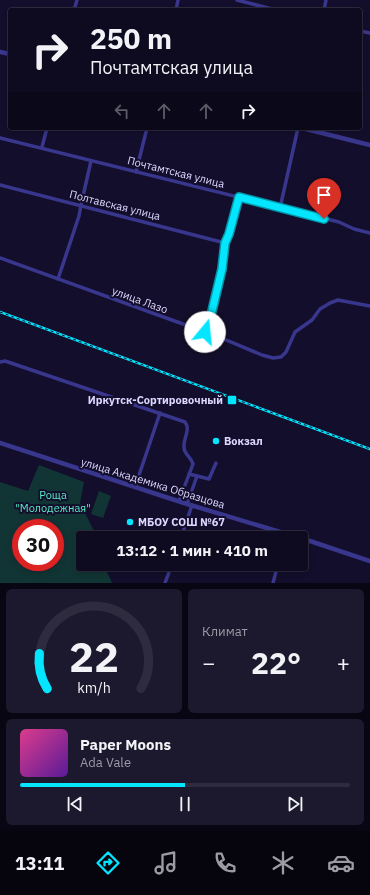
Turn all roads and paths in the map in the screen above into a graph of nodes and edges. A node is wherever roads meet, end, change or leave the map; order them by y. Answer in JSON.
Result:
{"nodes":[{"id":1,"x":237,"y":0,"type":"edge"},
{"id":2,"x":268,"y":8,"type":"edge"},
{"id":3,"x":46,"y":130,"type":"edge"},
{"id":4,"x":146,"y":130,"type":"edge"},
{"id":5,"x":298,"y":130,"type":"edge"},
{"id":6,"x":310,"y":130,"type":"edge"},
{"id":7,"x":0,"y":138,"type":"edge"},
{"id":8,"x":370,"y":145,"type":"edge"},
{"id":9,"x":42,"y":148,"type":"junction"},
{"id":10,"x":91,"y":161,"type":"junction"},
{"id":11,"x":136,"y":172,"type":"junction"},
{"id":12,"x":0,"y":185,"type":"edge"},
{"id":13,"x":239,"y":197,"type":"junction"},
{"id":14,"x":81,"y":205,"type":"junction"},
{"id":15,"x":280,"y":208,"type":"junction"},
{"id":16,"x":370,"y":233,"type":"edge"},
{"id":17,"x":225,"y":243,"type":"junction"},
{"id":18,"x":0,"y":258,"type":"edge"},
{"id":19,"x":58,"y":279,"type":"junction"},
{"id":20,"x":370,"y":306,"type":"edge"},
{"id":21,"x":205,"y":332,"type":"junction"},
{"id":22,"x":0,"y":362,"type":"edge"},
{"id":23,"x":160,"y":413,"type":"junction"},
{"id":24,"x":0,"y":443,"type":"edge"},
{"id":25,"x":216,"y":463,"type":"dead end"},
{"id":26,"x":189,"y":474,"type":"junction"},
{"id":27,"x":197,"y":476,"type":"junction"},
{"id":28,"x":135,"y":487,"type":"junction"},
{"id":29,"x":179,"y":501,"type":"junction"},
{"id":30,"x":190,"y":505,"type":"junction"},
{"id":31,"x":183,"y":531,"type":"edge"},
{"id":32,"x":270,"y":531,"type":"edge"},
{"id":33,"x":308,"y":540,"type":"edge"},
{"id":34,"x":370,"y":561,"type":"edge"},
{"id":35,"x":169,"y":571,"type":"edge"},
{"id":36,"x":276,"y":571,"type":"edge"},
{"id":37,"x":165,"y":583,"type":"edge"},
{"id":38,"x":273,"y":583,"type":"edge"}],
"edges":[{"from":1,"to":2,"type":"street"},
{"from":3,"to":9,"type":"street"},
{"from":4,"to":11,"type":"street"},
{"from":5,"to":15,"type":"street"},
{"from":6,"to":8,"type":"street"},
{"from":7,"to":9,"type":"street","name":"Почтамтская улица"},
{"from":9,"to":10,"type":"street","name":"Почтамтская улица"},
{"from":10,"to":11,"type":"street","name":"Почтамтская улица"},
{"from":10,"to":14,"type":"street"},
{"from":11,"to":13,"type":"street","name":"Почтамтская улица"},
{"from":12,"to":14,"type":"street","name":"Полтавская улица"},
{"from":13,"to":15,"type":"street","name":"Почтамтская улица"},
{"from":13,"to":17,"type":"street"},
{"from":14,"to":17,"type":"street","name":"Полтавская улица"},
{"from":14,"to":19,"type":"street"},
{"from":15,"to":16,"type":"street","name":"Почтамтская улица"},
{"from":17,"to":21,"type":"street"},
{"from":18,"to":19,"type":"street","name":"улица Лазо"},
{"from":19,"to":21,"type":"street","name":"улица Лазо"},
{"from":20,"to":21,"type":"street","name":"улица Лазо"},
{"from":22,"to":23,"type":"street"},
{"from":23,"to":26,"type":"street"},
{"from":23,"to":28,"type":"street"},
{"from":24,"to":28,"type":"street","name":"улица Академика Образцова"},
{"from":25,"to":27,"type":"street"},
{"from":26,"to":27,"type":"street"},
{"from":26,"to":29,"type":"street"},
{"from":27,"to":30,"type":"street"},
{"from":28,"to":29,"type":"street","name":"улица Академика Образцова"},
{"from":29,"to":30,"type":"street","name":"улица Академика Образцова"},
{"from":30,"to":31,"type":"street"},
{"from":30,"to":32,"type":"street","name":"улица Академика Образцова"},
{"from":33,"to":34,"type":"street","name":"улица Академика Образцова"},
{"from":35,"to":37,"type":"street"},
{"from":36,"to":38,"type":"street"}]}
